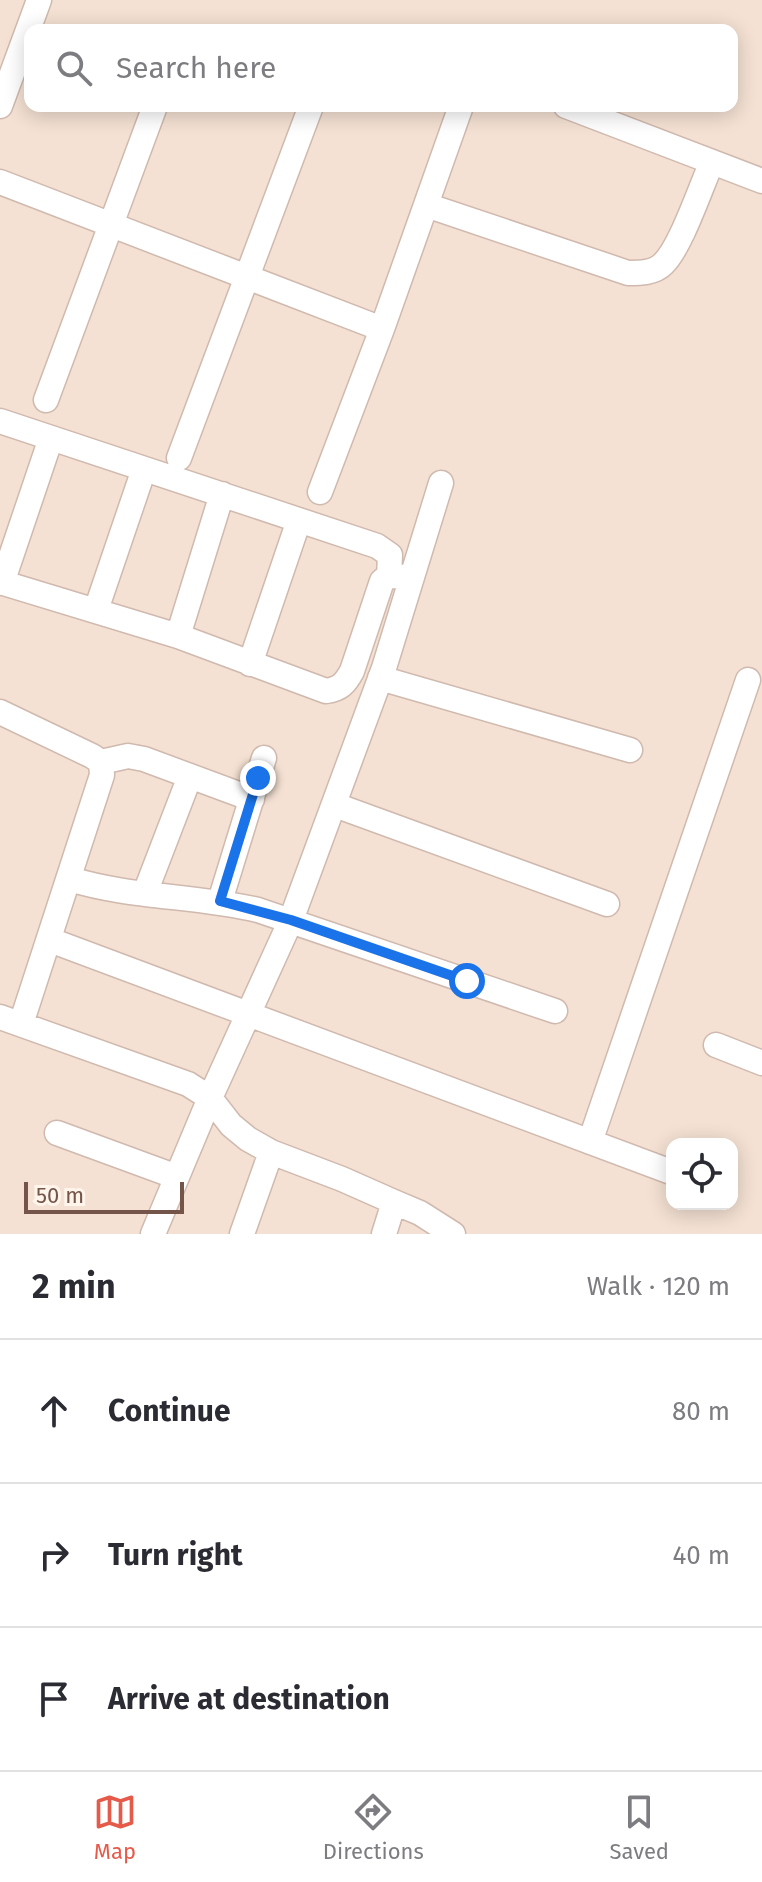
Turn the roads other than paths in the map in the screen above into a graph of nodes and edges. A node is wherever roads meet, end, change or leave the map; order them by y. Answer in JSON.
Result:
{"nodes":[{"id":1,"x":39,"y":0,"type":"edge"},
{"id":2,"x":30,"y":24,"type":"edge"},
{"id":3,"x":24,"y":41,"type":"edge"},
{"id":4,"x":0,"y":106,"type":"edge"},
{"id":5,"x":153,"y":112,"type":"edge"},
{"id":6,"x":309,"y":112,"type":"edge"},
{"id":7,"x":459,"y":112,"type":"edge"},
{"id":8,"x":582,"y":112,"type":"edge"},
{"id":9,"x":712,"y":162,"type":"junction"},
{"id":10,"x":762,"y":181,"type":"edge"},
{"id":11,"x":0,"y":182,"type":"edge"},
{"id":12,"x":426,"y":205,"type":"junction"},
{"id":13,"x":111,"y":225,"type":"junction"},
{"id":14,"x":248,"y":277,"type":"junction"},
{"id":15,"x":382,"y":329,"type":"junction"},
{"id":16,"x":46,"y":400,"type":"dead end"},
{"id":17,"x":0,"y":421,"type":"edge"},
{"id":18,"x":51,"y":438,"type":"junction"},
{"id":19,"x":179,"y":458,"type":"dead end"},
{"id":20,"x":144,"y":469,"type":"junction"},
{"id":21,"x":441,"y":483,"type":"dead end"},
{"id":22,"x":320,"y":492,"type":"dead end"},
{"id":23,"x":222,"y":494,"type":"junction"},
{"id":24,"x":299,"y":520,"type":"junction"},
{"id":25,"x":401,"y":576,"type":"junction"},
{"id":26,"x":1,"y":583,"type":"edge"},
{"id":27,"x":96,"y":610,"type":"junction"},
{"id":28,"x":178,"y":636,"type":"junction"},
{"id":29,"x":250,"y":664,"type":"junction"},
{"id":30,"x":380,"y":678,"type":"junction"},
{"id":31,"x":748,"y":680,"type":"dead end"},
{"id":32,"x":0,"y":712,"type":"edge"},
{"id":33,"x":630,"y":750,"type":"dead end"},
{"id":34,"x":264,"y":758,"type":"dead end"},
{"id":35,"x":101,"y":762,"type":"junction"},
{"id":36,"x":190,"y":776,"type":"junction"},
{"id":37,"x":252,"y":799,"type":"junction"},
{"id":38,"x":335,"y":805,"type":"junction"},
{"id":39,"x":70,"y":879,"type":"junction"},
{"id":40,"x":145,"y":893,"type":"junction"},
{"id":41,"x":220,"y":901,"type":"junction"},
{"id":42,"x":607,"y":904,"type":"dead end"},
{"id":43,"x":291,"y":920,"type":"junction"},
{"id":44,"x":50,"y":940,"type":"junction"},
{"id":45,"x":555,"y":1011,"type":"dead end"},
{"id":46,"x":249,"y":1014,"type":"junction"},
{"id":47,"x":10,"y":1021,"type":"edge"},
{"id":48,"x":716,"y":1045,"type":"dead end"},
{"id":49,"x":762,"y":1063,"type":"edge"},
{"id":50,"x":210,"y":1098,"type":"junction"},
{"id":51,"x":57,"y":1133,"type":"dead end"},
{"id":52,"x":590,"y":1142,"type":"junction"},
{"id":53,"x":271,"y":1152,"type":"junction"},
{"id":54,"x":666,"y":1170,"type":"edge"},
{"id":55,"x":177,"y":1177,"type":"junction"},
{"id":56,"x":394,"y":1202,"type":"junction"},
{"id":57,"x":153,"y":1234,"type":"edge"},
{"id":58,"x":242,"y":1234,"type":"edge"},
{"id":59,"x":384,"y":1234,"type":"edge"},
{"id":60,"x":453,"y":1234,"type":"edge"}],
"edges":[{"from":1,"to":2,"type":"street"},
{"from":3,"to":4,"type":"street"},
{"from":5,"to":13,"type":"street"},
{"from":6,"to":14,"type":"street"},
{"from":7,"to":12,"type":"street"},
{"from":8,"to":9,"type":"street"},
{"from":9,"to":10,"type":"street"},
{"from":9,"to":12,"type":"street"},
{"from":11,"to":13,"type":"street"},
{"from":12,"to":15,"type":"street"},
{"from":13,"to":14,"type":"street"},
{"from":13,"to":16,"type":"street"},
{"from":14,"to":15,"type":"street"},
{"from":14,"to":19,"type":"street"},
{"from":15,"to":22,"type":"street"},
{"from":17,"to":18,"type":"street"},
{"from":18,"to":20,"type":"street"},
{"from":18,"to":26,"type":"street"},
{"from":20,"to":23,"type":"street"},
{"from":20,"to":27,"type":"street"},
{"from":21,"to":25,"type":"street"},
{"from":23,"to":24,"type":"street"},
{"from":23,"to":28,"type":"street"},
{"from":24,"to":25,"type":"street"},
{"from":24,"to":29,"type":"street"},
{"from":25,"to":29,"type":"street"},
{"from":25,"to":30,"type":"street"},
{"from":26,"to":27,"type":"street"},
{"from":27,"to":28,"type":"street"},
{"from":28,"to":29,"type":"street"},
{"from":30,"to":33,"type":"street"},
{"from":30,"to":38,"type":"street"},
{"from":31,"to":52,"type":"street"},
{"from":32,"to":35,"type":"street"},
{"from":34,"to":37,"type":"street"},
{"from":35,"to":36,"type":"street"},
{"from":35,"to":39,"type":"street"},
{"from":36,"to":37,"type":"street"},
{"from":36,"to":40,"type":"street"},
{"from":37,"to":41,"type":"street"},
{"from":38,"to":42,"type":"street"},
{"from":38,"to":43,"type":"street"},
{"from":39,"to":40,"type":"street"},
{"from":39,"to":44,"type":"street"},
{"from":40,"to":41,"type":"street"},
{"from":41,"to":43,"type":"street"},
{"from":43,"to":45,"type":"street"},
{"from":43,"to":46,"type":"street"},
{"from":44,"to":46,"type":"street"},
{"from":44,"to":47,"type":"street"},
{"from":46,"to":50,"type":"street"},
{"from":46,"to":52,"type":"street"},
{"from":47,"to":50,"type":"street"},
{"from":48,"to":49,"type":"street"},
{"from":50,"to":53,"type":"street"},
{"from":50,"to":55,"type":"street"},
{"from":51,"to":55,"type":"street"},
{"from":52,"to":54,"type":"street"},
{"from":53,"to":56,"type":"street"},
{"from":53,"to":58,"type":"street"},
{"from":55,"to":57,"type":"street"},
{"from":56,"to":59,"type":"street"},
{"from":56,"to":60,"type":"street"}]}
